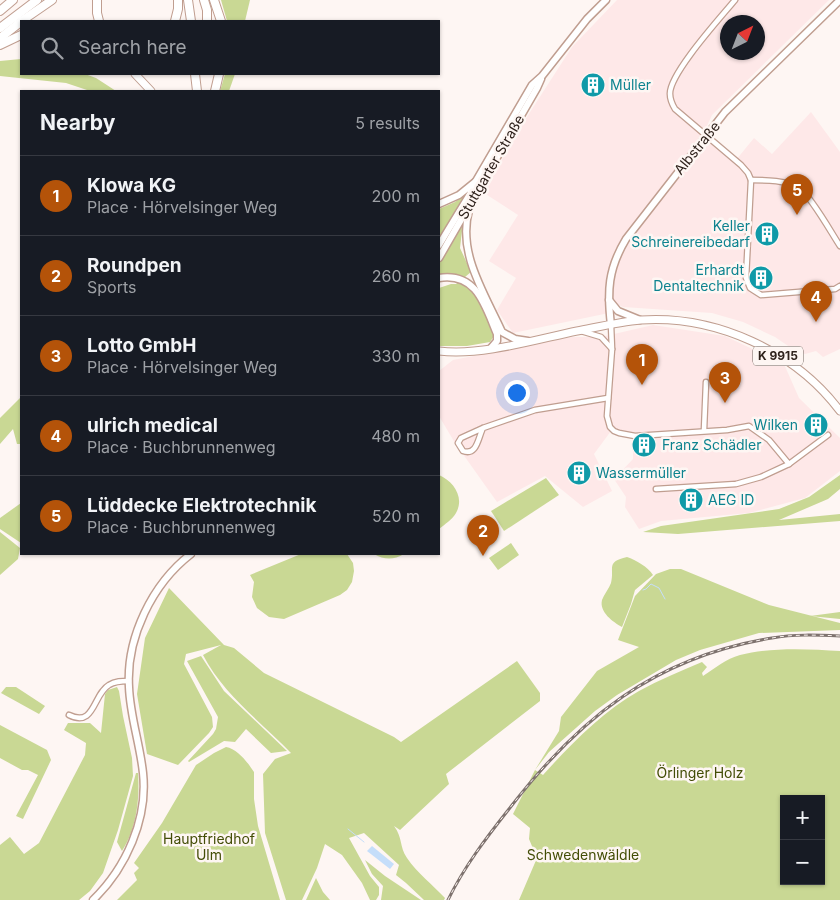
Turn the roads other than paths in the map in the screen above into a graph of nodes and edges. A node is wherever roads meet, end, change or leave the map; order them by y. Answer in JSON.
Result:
{"nodes":[{"id":1,"x":13,"y":0,"type":"edge"},
{"id":2,"x":37,"y":0,"type":"edge"},
{"id":3,"x":52,"y":0,"type":"edge"},
{"id":4,"x":96,"y":0,"type":"edge"},
{"id":5,"x":178,"y":0,"type":"edge"},
{"id":6,"x":188,"y":0,"type":"edge"},
{"id":7,"x":204,"y":0,"type":"edge"},
{"id":8,"x":214,"y":0,"type":"edge"},
{"id":9,"x":606,"y":0,"type":"edge"},
{"id":10,"x":735,"y":0,"type":"edge"},
{"id":11,"x":840,"y":0,"type":"edge"},
{"id":12,"x":0,"y":11,"type":"edge"},
{"id":13,"x":23,"y":20,"type":"edge"},
{"id":14,"x":99,"y":20,"type":"edge"},
{"id":15,"x":174,"y":20,"type":"edge"},
{"id":16,"x":191,"y":20,"type":"edge"},
{"id":17,"x":207,"y":20,"type":"edge"},
{"id":18,"x":222,"y":20,"type":"edge"},
{"id":19,"x":20,"y":22,"type":"edge"},
{"id":20,"x":0,"y":28,"type":"edge"},
{"id":21,"x":20,"y":35,"type":"edge"},
{"id":22,"x":0,"y":38,"type":"edge"},
{"id":23,"x":0,"y":45,"type":"edge"},
{"id":24,"x":135,"y":75,"type":"edge"},
{"id":25,"x":195,"y":75,"type":"edge"},
{"id":26,"x":219,"y":75,"type":"edge"},
{"id":27,"x":542,"y":76,"type":"junction"},
{"id":28,"x":151,"y":90,"type":"edge"},
{"id":29,"x":197,"y":90,"type":"edge"},
{"id":30,"x":215,"y":90,"type":"edge"},
{"id":31,"x":706,"y":135,"type":"junction"},
{"id":32,"x":751,"y":180,"type":"junction"},
{"id":33,"x":476,"y":181,"type":"junction"},
{"id":34,"x":473,"y":198,"type":"junction"},
{"id":35,"x":440,"y":204,"type":"edge"},
{"id":36,"x":440,"y":243,"type":"edge"},
{"id":37,"x":840,"y":246,"type":"edge"},
{"id":38,"x":440,"y":256,"type":"edge"},
{"id":39,"x":440,"y":278,"type":"edge"},
{"id":40,"x":840,"y":286,"type":"edge"},
{"id":41,"x":609,"y":300,"type":"junction"},
{"id":42,"x":641,"y":320,"type":"junction"},
{"id":43,"x":610,"y":325,"type":"junction"},
{"id":44,"x":580,"y":330,"type":"junction"},
{"id":45,"x":502,"y":332,"type":"junction"},
{"id":46,"x":529,"y":341,"type":"junction"},
{"id":47,"x":506,"y":346,"type":"junction"},
{"id":48,"x":491,"y":348,"type":"junction"},
{"id":49,"x":612,"y":349,"type":"junction"},
{"id":50,"x":440,"y":351,"type":"edge"},
{"id":51,"x":706,"y":382,"type":"dead end"},
{"id":52,"x":608,"y":398,"type":"junction"},
{"id":53,"x":840,"y":411,"type":"edge"},
{"id":54,"x":482,"y":428,"type":"junction"},
{"id":55,"x":704,"y":430,"type":"junction"},
{"id":56,"x":828,"y":435,"type":"dead end"},
{"id":57,"x":789,"y":464,"type":"junction"},
{"id":58,"x":656,"y":489,"type":"dead end"},
{"id":59,"x":189,"y":555,"type":"edge"},
{"id":60,"x":129,"y":681,"type":"junction"},
{"id":61,"x":69,"y":715,"type":"dead end"},
{"id":62,"x":93,"y":900,"type":"edge"}],
"edges":[{"from":1,"to":12,"type":"highway"},
{"from":2,"to":20,"type":"highway"},
{"from":3,"to":13,"type":"highway"},
{"from":4,"to":14,"type":"highway"},
{"from":5,"to":15,"type":"highway"},
{"from":6,"to":16,"type":"highway"},
{"from":7,"to":17,"type":"highway"},
{"from":8,"to":18,"type":"highway"},
{"from":9,"to":27,"type":"main road","name":"Stuttgarter Straße"},
{"from":10,"to":31,"type":"street"},
{"from":11,"to":31,"type":"main road","name":"Albstraße"},
{"from":19,"to":22,"type":"highway"},
{"from":21,"to":23,"type":"highway"},
{"from":24,"to":28,"type":"main road"},
{"from":25,"to":29,"type":"highway"},
{"from":26,"to":30,"type":"highway"},
{"from":27,"to":33,"type":"main road","name":"Stuttgarter Straße"},
{"from":27,"to":34,"type":"main road","name":"Stuttgarter Straße"},
{"from":31,"to":32,"type":"street"},
{"from":31,"to":41,"type":"main road","name":"Albstraße"},
{"from":32,"to":37,"type":"street"},
{"from":32,"to":40,"type":"street"},
{"from":33,"to":35,"type":"main road"},
{"from":33,"to":36,"type":"main road","name":"Stuttgarter Straße"},
{"from":34,"to":38,"type":"main road","name":"Stuttgarter Straße"},
{"from":34,"to":45,"type":"main road"},
{"from":39,"to":48,"type":"main road"},
{"from":41,"to":42,"type":"main road"},
{"from":41,"to":43,"type":"main road","name":"Albstraße"},
{"from":42,"to":43,"type":"main road","number":"K 9915"},
{"from":42,"to":53,"type":"main road","number":"K 9915"},
{"from":43,"to":44,"type":"main road","number":"K 9915"},
{"from":43,"to":49,"type":"street"},
{"from":44,"to":46,"type":"main road","number":"K 9915"},
{"from":44,"to":49,"type":"street"},
{"from":45,"to":46,"type":"main road"},
{"from":45,"to":47,"type":"main road"},
{"from":46,"to":47,"type":"main road","number":"K 9915"},
{"from":47,"to":48,"type":"main road","number":"K 9915"},
{"from":48,"to":50,"type":"main road","number":"K 9915"},
{"from":49,"to":52,"type":"street"},
{"from":51,"to":55,"type":"street"},
{"from":52,"to":54,"type":"street"},
{"from":52,"to":55,"type":"street"},
{"from":54,"to":54,"type":"street"},
{"from":55,"to":57,"type":"street"},
{"from":56,"to":57,"type":"street"},
{"from":57,"to":58,"type":"street"},
{"from":59,"to":60,"type":"main road"},
{"from":60,"to":61,"type":"street"},
{"from":60,"to":62,"type":"main road"}]}
